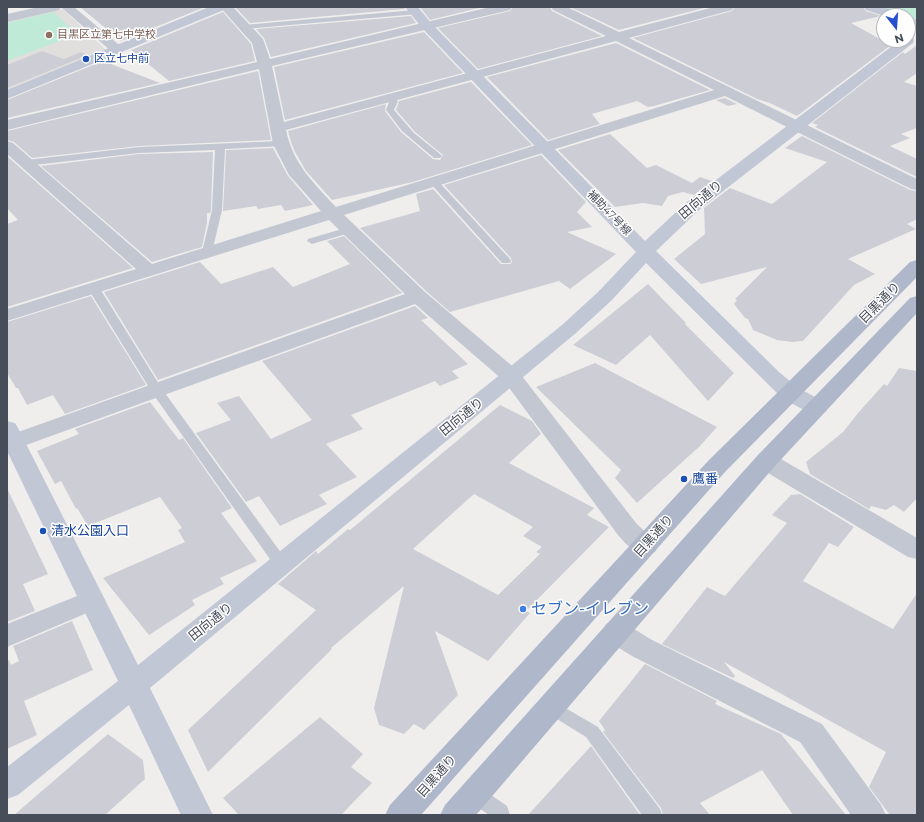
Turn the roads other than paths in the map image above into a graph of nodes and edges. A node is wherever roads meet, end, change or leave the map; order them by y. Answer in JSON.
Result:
{"nodes":[{"id":1,"x":55,"y":7,"type":"edge"},
{"id":2,"x":68,"y":7,"type":"edge"},
{"id":3,"x":220,"y":7,"type":"edge"},
{"id":4,"x":226,"y":7,"type":"edge"},
{"id":5,"x":506,"y":7,"type":"edge"},
{"id":6,"x":557,"y":7,"type":"edge"},
{"id":7,"x":728,"y":7,"type":"edge"},
{"id":8,"x":413,"y":9,"type":"edge"},
{"id":9,"x":7,"y":18,"type":"edge"},
{"id":10,"x":427,"y":26,"type":"junction"},
{"id":11,"x":244,"y":27,"type":"junction"},
{"id":12,"x":616,"y":37,"type":"junction"},
{"id":13,"x":897,"y":48,"type":"edge"},
{"id":14,"x":117,"y":49,"type":"junction"},
{"id":15,"x":264,"y":64,"type":"junction"},
{"id":16,"x":475,"y":75,"type":"junction"},
{"id":17,"x":725,"y":90,"type":"junction"},
{"id":18,"x":7,"y":95,"type":"edge"},
{"id":19,"x":388,"y":97,"type":"junction"},
{"id":20,"x":7,"y":125,"type":"edge"},
{"id":21,"x":796,"y":125,"type":"junction"},
{"id":22,"x":279,"y":136,"type":"junction"},
{"id":23,"x":7,"y":146,"type":"edge"},
{"id":24,"x":544,"y":146,"type":"junction"},
{"id":25,"x":220,"y":147,"type":"junction"},
{"id":26,"x":437,"y":156,"type":"dead end"},
{"id":27,"x":26,"y":163,"type":"junction"},
{"id":28,"x":434,"y":182,"type":"junction"},
{"id":29,"x":917,"y":185,"type":"edge"},
{"id":30,"x":332,"y":213,"type":"junction"},
{"id":31,"x":352,"y":233,"type":"junction"},
{"id":32,"x":316,"y":245,"type":"dead end"},
{"id":33,"x":207,"y":252,"type":"junction"},
{"id":34,"x":646,"y":252,"type":"junction"},
{"id":35,"x":506,"y":261,"type":"dead end"},
{"id":36,"x":917,"y":266,"type":"edge"},
{"id":37,"x":148,"y":270,"type":"junction"},
{"id":38,"x":93,"y":287,"type":"junction"},
{"id":39,"x":418,"y":296,"type":"junction"},
{"id":40,"x":917,"y":302,"type":"edge"},
{"id":41,"x":7,"y":315,"type":"edge"},
{"id":42,"x":512,"y":376,"type":"junction"},
{"id":43,"x":157,"y":391,"type":"junction"},
{"id":44,"x":790,"y":393,"type":"junction"},
{"id":45,"x":817,"y":407,"type":"junction"},
{"id":46,"x":9,"y":438,"type":"edge"},
{"id":47,"x":766,"y":461,"type":"junction"},
{"id":48,"x":646,"y":545,"type":"junction"},
{"id":49,"x":917,"y":550,"type":"edge"},
{"id":50,"x":282,"y":565,"type":"junction"},
{"id":51,"x":92,"y":600,"type":"junction"},
{"id":52,"x":616,"y":632,"type":"junction"},
{"id":53,"x":7,"y":636,"type":"edge"},
{"id":54,"x":134,"y":685,"type":"junction"},
{"id":55,"x":550,"y":706,"type":"junction"},
{"id":56,"x":7,"y":784,"type":"edge"},
{"id":57,"x":474,"y":794,"type":"junction"},
{"id":58,"x":197,"y":815,"type":"edge"},
{"id":59,"x":401,"y":815,"type":"edge"},
{"id":60,"x":456,"y":815,"type":"edge"},
{"id":61,"x":501,"y":815,"type":"edge"},
{"id":62,"x":653,"y":815,"type":"edge"},
{"id":63,"x":870,"y":815,"type":"edge"}],
"edges":[{"from":1,"to":9,"type":"street"},
{"from":2,"to":14,"type":"street"},
{"from":3,"to":14,"type":"street"},
{"from":4,"to":11,"type":"street"},
{"from":5,"to":10,"type":"street"},
{"from":6,"to":12,"type":"street"},
{"from":7,"to":12,"type":"street"},
{"from":8,"to":10,"type":"street","name":"補助47号線"},
{"from":8,"to":11,"type":"lane"},
{"from":10,"to":15,"type":"street"},
{"from":10,"to":16,"type":"street","name":"補助47号線"},
{"from":11,"to":15,"type":"street"},
{"from":12,"to":16,"type":"street"},
{"from":12,"to":17,"type":"street"},
{"from":13,"to":21,"type":"street","name":"田向通り"},
{"from":14,"to":18,"type":"street"},
{"from":15,"to":20,"type":"street"},
{"from":15,"to":22,"type":"street"},
{"from":16,"to":19,"type":"street"},
{"from":16,"to":24,"type":"street","name":"補助47号線"},
{"from":17,"to":21,"type":"street"},
{"from":17,"to":24,"type":"street"},
{"from":19,"to":22,"type":"street"},
{"from":19,"to":26,"type":"lane"},
{"from":21,"to":29,"type":"street"},
{"from":21,"to":34,"type":"street","name":"田向通り"},
{"from":22,"to":25,"type":"lane"},
{"from":22,"to":30,"type":"street"},
{"from":23,"to":27,"type":"street"},
{"from":24,"to":28,"type":"street"},
{"from":24,"to":34,"type":"street","name":"補助47号線"},
{"from":25,"to":27,"type":"lane"},
{"from":25,"to":33,"type":"lane"},
{"from":27,"to":37,"type":"street"},
{"from":28,"to":30,"type":"street"},
{"from":28,"to":35,"type":"lane"},
{"from":30,"to":31,"type":"street"},
{"from":30,"to":33,"type":"street"},
{"from":31,"to":32,"type":"lane"},
{"from":31,"to":39,"type":"street"},
{"from":33,"to":37,"type":"street"},
{"from":34,"to":42,"type":"street","name":"田向通り"},
{"from":34,"to":44,"type":"street","name":"補助47号線"},
{"from":36,"to":44,"type":"main road","name":"目黒通り"},
{"from":37,"to":38,"type":"street"},
{"from":38,"to":41,"type":"street"},
{"from":38,"to":43,"type":"lane"},
{"from":39,"to":42,"type":"street"},
{"from":39,"to":43,"type":"street"},
{"from":40,"to":45,"type":"main road","name":"目黒通り"},
{"from":42,"to":48,"type":"street"},
{"from":42,"to":50,"type":"street","name":"田向通り"},
{"from":43,"to":46,"type":"street"},
{"from":43,"to":50,"type":"lane"},
{"from":44,"to":45,"type":"street","name":"補助47号線"},
{"from":44,"to":48,"type":"main road","name":"目黒通り"},
{"from":45,"to":47,"type":"main road","name":"目黒通り"},
{"from":46,"to":51,"type":"street"},
{"from":47,"to":49,"type":"street"},
{"from":47,"to":52,"type":"main road","name":"目黒通り"},
{"from":48,"to":59,"type":"main road","name":"目黒通り"},
{"from":50,"to":54,"type":"street","name":"田向通り"},
{"from":51,"to":53,"type":"street"},
{"from":51,"to":54,"type":"street"},
{"from":52,"to":55,"type":"main road","name":"目黒通り"},
{"from":52,"to":63,"type":"street"},
{"from":54,"to":56,"type":"street","name":"田向通り"},
{"from":54,"to":58,"type":"street"},
{"from":55,"to":57,"type":"main road","name":"目黒通り"},
{"from":55,"to":62,"type":"lane"},
{"from":57,"to":60,"type":"main road","name":"目黒通り"},
{"from":57,"to":61,"type":"lane"}]}
